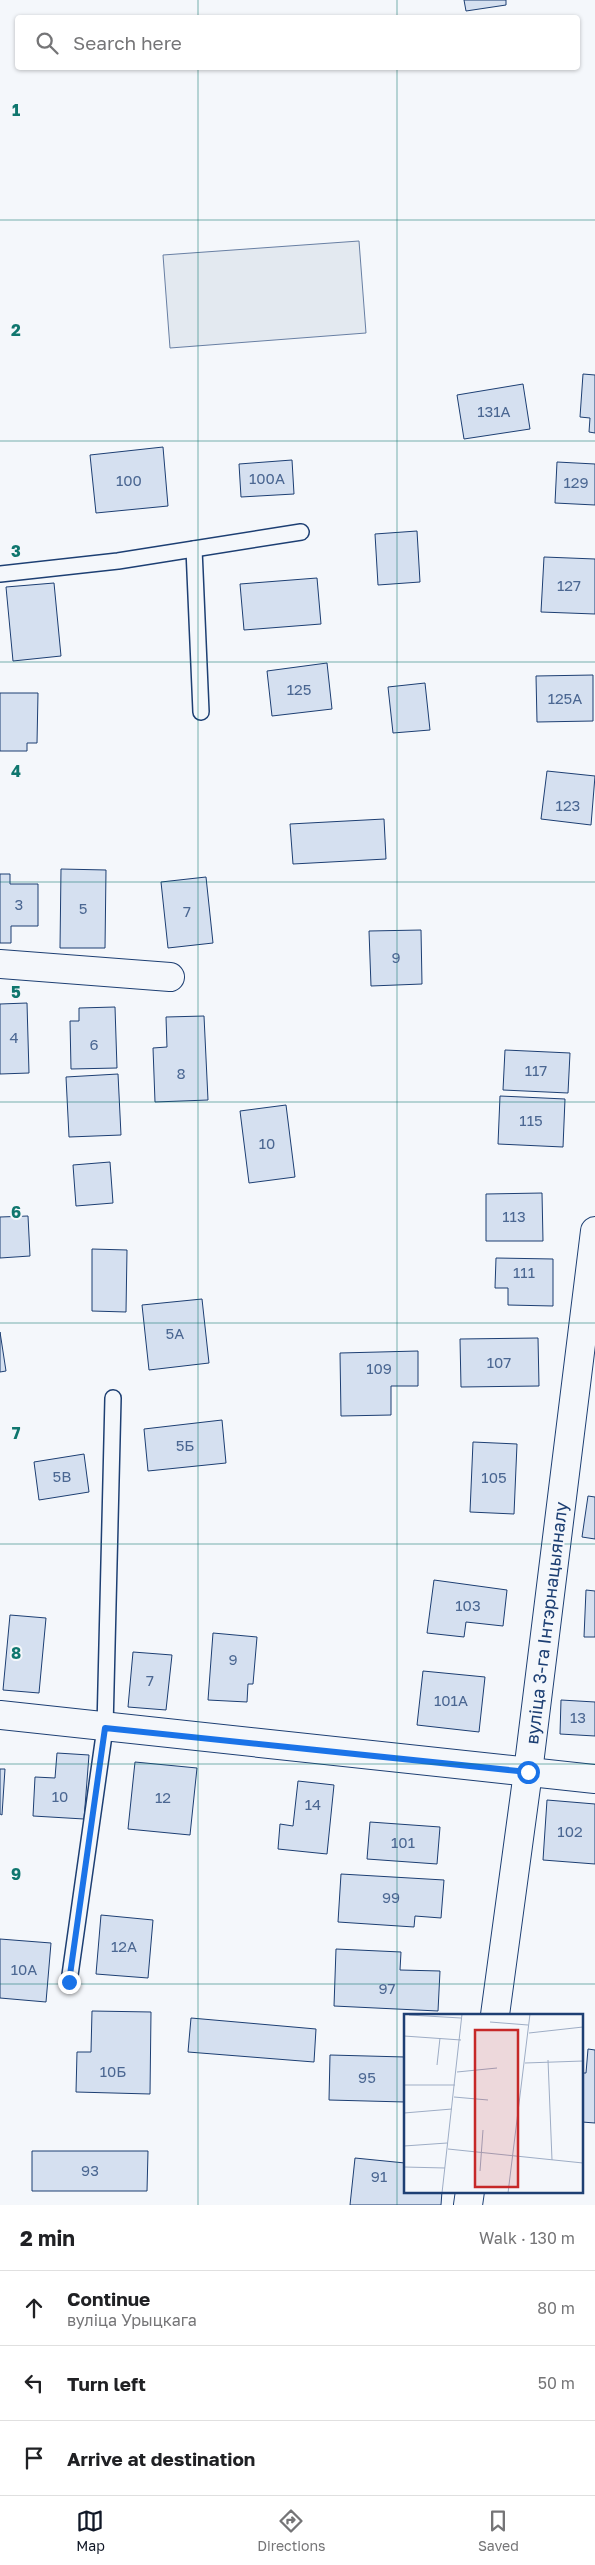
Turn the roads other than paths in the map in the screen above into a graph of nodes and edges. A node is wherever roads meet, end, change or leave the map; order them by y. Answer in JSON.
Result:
{"nodes":[{"id":1,"x":300,"y":532,"type":"dead end"},
{"id":2,"x":194,"y":549,"type":"junction"},
{"id":3,"x":0,"y":574,"type":"edge"},
{"id":4,"x":201,"y":712,"type":"dead end"},
{"id":5,"x":0,"y":964,"type":"edge"},
{"id":6,"x":170,"y":977,"type":"dead end"},
{"id":7,"x":595,"y":1231,"type":"edge"},
{"id":8,"x":112,"y":1398,"type":"dead end"},
{"id":9,"x":0,"y":1715,"type":"edge"},
{"id":10,"x":105,"y":1728,"type":"junction"},
{"id":11,"x":528,"y":1772,"type":"junction"},
{"id":12,"x":595,"y":1779,"type":"edge"},
{"id":13,"x":69,"y":1982,"type":"dead end"},
{"id":14,"x":495,"y":2014,"type":"edge"},
{"id":15,"x":470,"y":2192,"type":"edge"},
{"id":16,"x":468,"y":2205,"type":"edge"}],
"edges":[{"from":1,"to":2,"type":"lane"},
{"from":2,"to":3,"type":"lane"},
{"from":2,"to":4,"type":"lane"},
{"from":5,"to":6,"type":"main road"},
{"from":7,"to":11,"type":"main road","name":"вуліца 3-га Інтэрнацыяналу"},
{"from":8,"to":10,"type":"lane"},
{"from":9,"to":10,"type":"main road"},
{"from":10,"to":11,"type":"main road"},
{"from":10,"to":13,"type":"lane"},
{"from":11,"to":12,"type":"main road"},
{"from":11,"to":14,"type":"main road","name":"вуліца 3-га Інтэрнацыяналу"},
{"from":15,"to":16,"type":"main road"}]}
